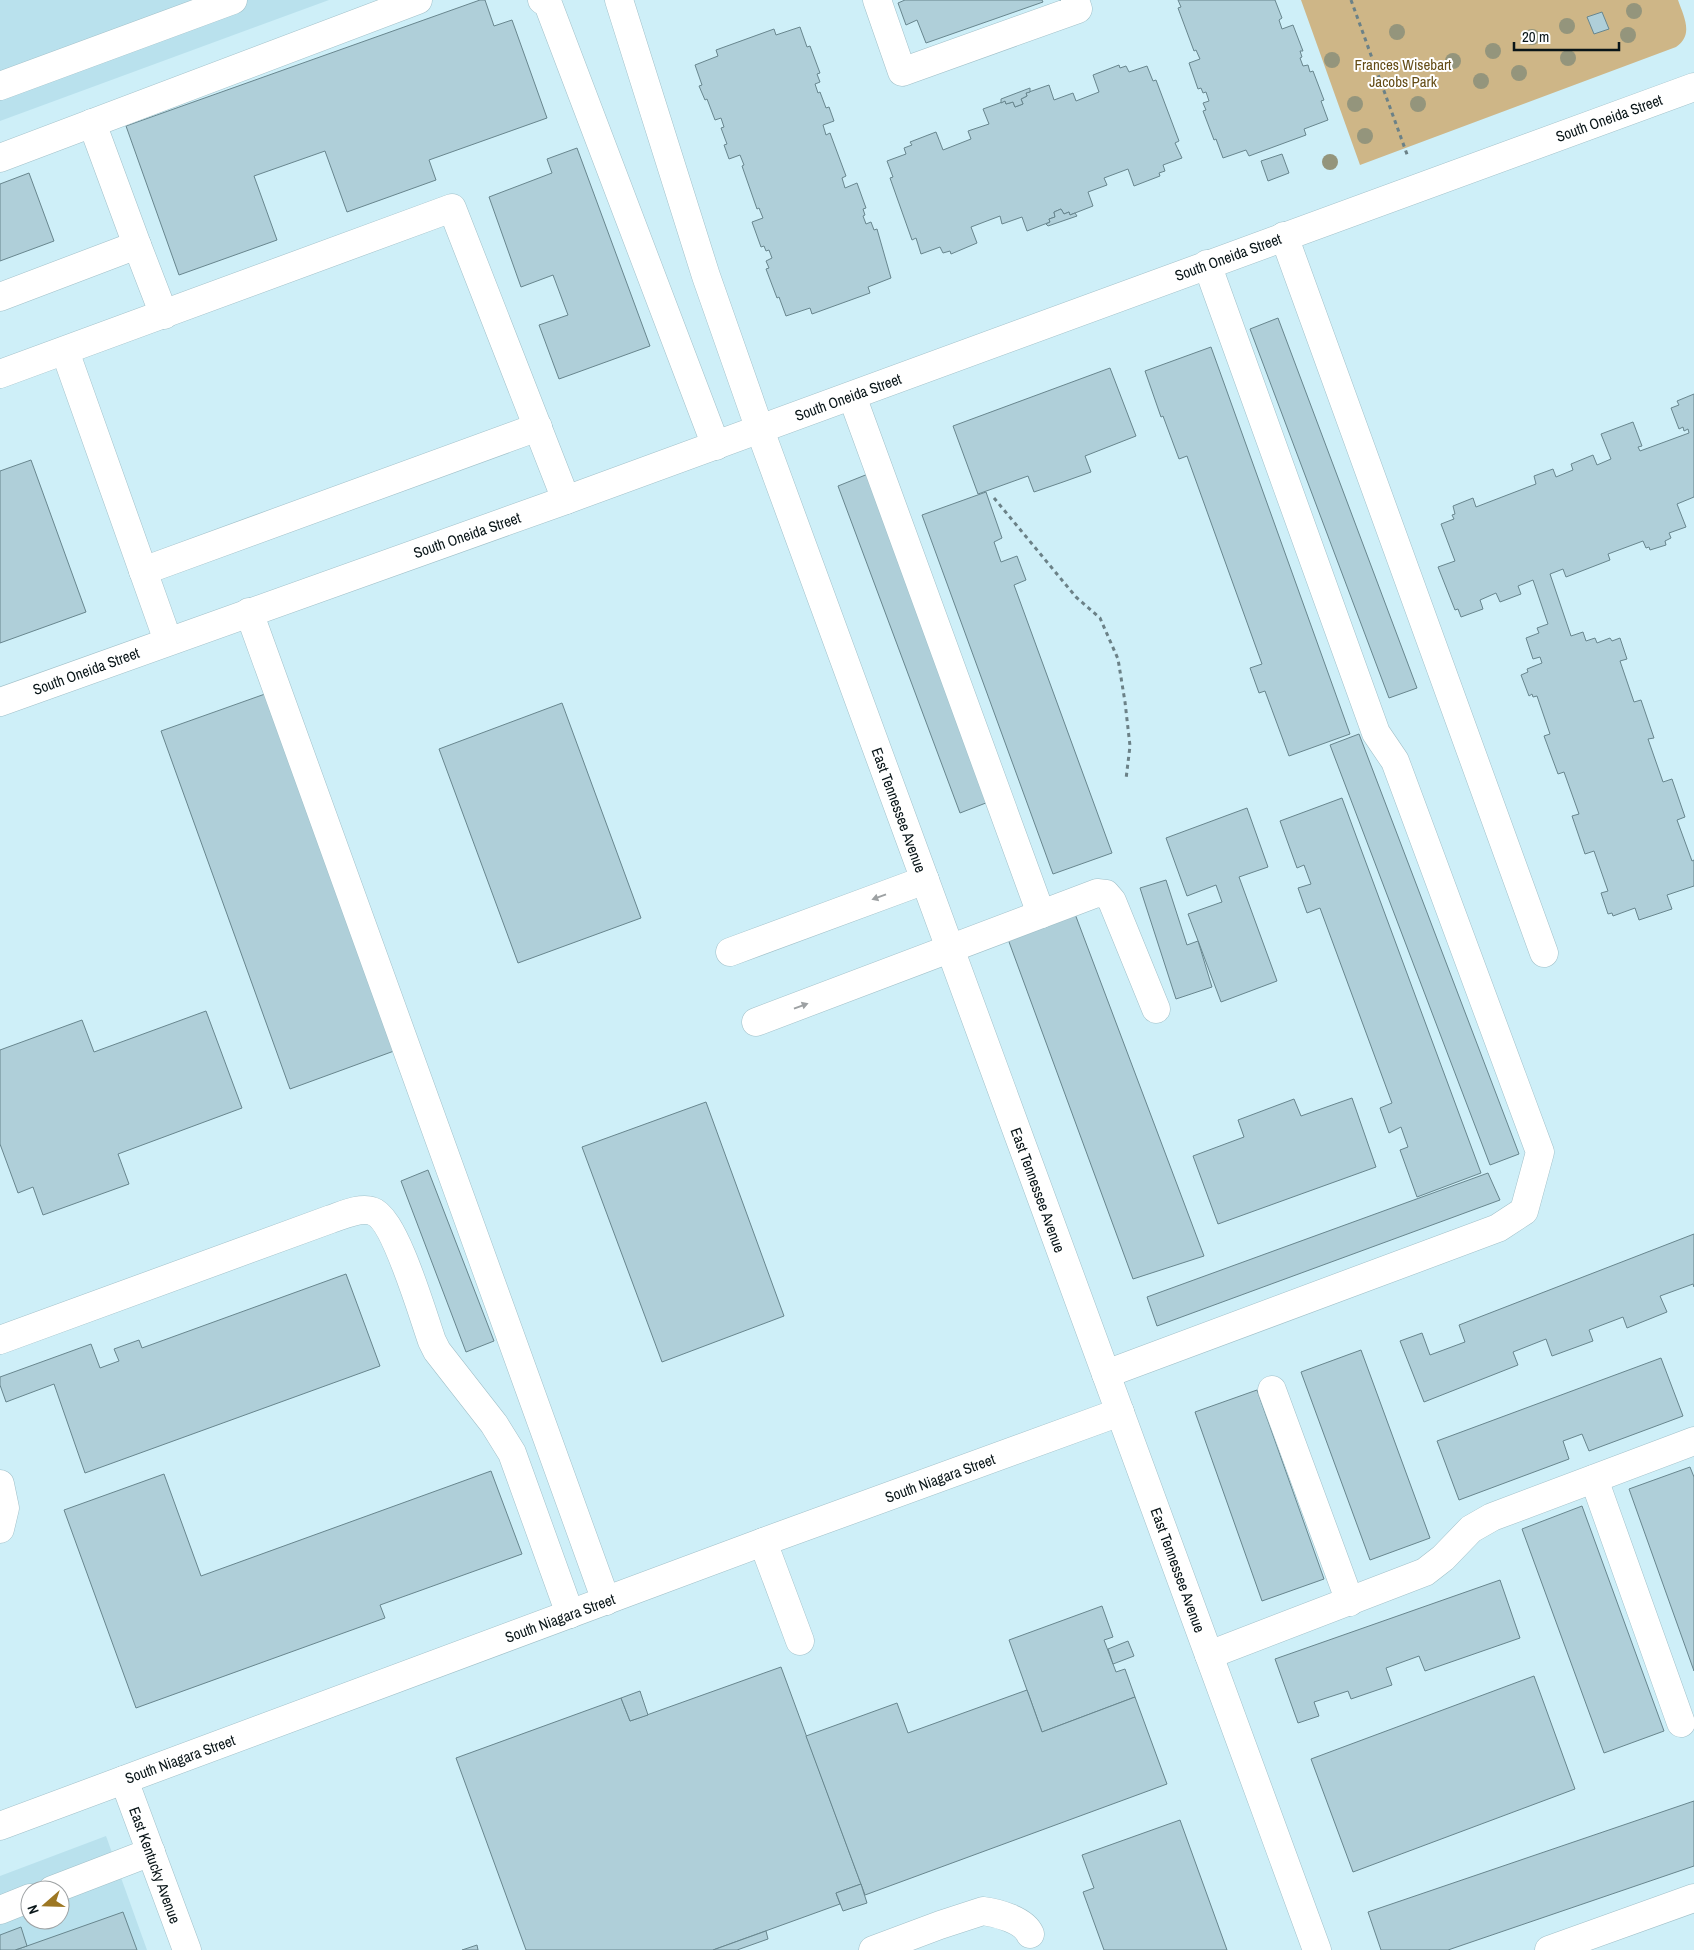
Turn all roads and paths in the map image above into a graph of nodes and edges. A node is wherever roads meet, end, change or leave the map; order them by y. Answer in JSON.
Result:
{"nodes":[{"id":1,"x":233,"y":0,"type":"edge"},
{"id":2,"x":418,"y":0,"type":"edge"},
{"id":3,"x":542,"y":0,"type":"edge"},
{"id":4,"x":619,"y":0,"type":"edge"},
{"id":5,"x":877,"y":0,"type":"edge"},
{"id":6,"x":1075,"y":0,"type":"edge"},
{"id":7,"x":1351,"y":0,"type":"edge"},
{"id":8,"x":0,"y":86,"type":"edge"},
{"id":9,"x":1694,"y":87,"type":"edge"},
{"id":10,"x":92,"y":123,"type":"junction"},
{"id":11,"x":0,"y":158,"type":"edge"},
{"id":12,"x":1419,"y":188,"type":"junction"},
{"id":13,"x":1284,"y":236,"type":"junction"},
{"id":14,"x":137,"y":245,"type":"junction"},
{"id":15,"x":1207,"y":264,"type":"junction"},
{"id":16,"x":0,"y":297,"type":"edge"},
{"id":17,"x":164,"y":315,"type":"junction"},
{"id":18,"x":65,"y":351,"type":"junction"},
{"id":19,"x":0,"y":374,"type":"edge"},
{"id":20,"x":852,"y":396,"type":"junction"},
{"id":21,"x":538,"y":427,"type":"junction"},
{"id":22,"x":760,"y":430,"type":"junction"},
{"id":23,"x":716,"y":446,"type":"junction"},
{"id":24,"x":994,"y":498,"type":"dead end"},
{"id":25,"x":566,"y":500,"type":"junction"},
{"id":26,"x":143,"y":571,"type":"junction"},
{"id":27,"x":249,"y":612,"type":"junction"},
{"id":28,"x":168,"y":642,"type":"junction"},
{"id":29,"x":0,"y":702,"type":"edge"},
{"id":30,"x":1126,"y":779,"type":"dead end"},
{"id":31,"x":925,"y":880,"type":"junction"},
{"id":32,"x":1042,"y":914,"type":"junction"},
{"id":33,"x":950,"y":948,"type":"junction"},
{"id":34,"x":730,"y":952,"type":"dead end"},
{"id":35,"x":1544,"y":953,"type":"dead end"},
{"id":36,"x":1156,"y":1009,"type":"dead end"},
{"id":37,"x":756,"y":1022,"type":"dead end"},
{"id":38,"x":0,"y":1340,"type":"edge"},
{"id":39,"x":1106,"y":1374,"type":"junction"},
{"id":40,"x":1272,"y":1390,"type":"dead end"},
{"id":41,"x":1120,"y":1412,"type":"junction"},
{"id":42,"x":1694,"y":1441,"type":"edge"},
{"id":43,"x":1594,"y":1479,"type":"junction"},
{"id":44,"x":0,"y":1484,"type":"edge"},
{"id":45,"x":0,"y":1529,"type":"edge"},
{"id":46,"x":763,"y":1542,"type":"junction"},
{"id":47,"x":606,"y":1601,"type":"junction"},
{"id":48,"x":1350,"y":1602,"type":"junction"},
{"id":49,"x":570,"y":1614,"type":"junction"},
{"id":50,"x":800,"y":1641,"type":"dead end"},
{"id":51,"x":1209,"y":1655,"type":"junction"},
{"id":52,"x":1681,"y":1723,"type":"dead end"},
{"id":53,"x":124,"y":1780,"type":"junction"},
{"id":54,"x":0,"y":1826,"type":"edge"},
{"id":55,"x":151,"y":1852,"type":"junction"},
{"id":56,"x":70,"y":1883,"type":"edge"},
{"id":57,"x":1694,"y":1898,"type":"edge"},
{"id":58,"x":20,"y":1902,"type":"edge"},
{"id":59,"x":0,"y":1910,"type":"edge"},
{"id":60,"x":1030,"y":1934,"type":"dead end"},
{"id":61,"x":187,"y":1950,"type":"edge"},
{"id":62,"x":873,"y":1950,"type":"edge"},
{"id":63,"x":1317,"y":1950,"type":"edge"},
{"id":64,"x":1550,"y":1950,"type":"edge"}],
"edges":[{"from":1,"to":8,"type":"street"},
{"from":2,"to":10,"type":"street"},
{"from":3,"to":23,"type":"street"},
{"from":4,"to":22,"type":"street","name":"East Tennessee Avenue"},
{"from":5,"to":6,"type":"street"},
{"from":7,"to":12,"type":"path"},
{"from":9,"to":12,"type":"street","name":"South Oneida Street"},
{"from":10,"to":11,"type":"street"},
{"from":10,"to":14,"type":"street"},
{"from":12,"to":13,"type":"street","name":"South Oneida Street"},
{"from":13,"to":15,"type":"street","name":"South Oneida Street"},
{"from":13,"to":35,"type":"street"},
{"from":14,"to":16,"type":"street"},
{"from":14,"to":17,"type":"street"},
{"from":15,"to":20,"type":"street","name":"South Oneida Street"},
{"from":15,"to":39,"type":"street"},
{"from":17,"to":18,"type":"street"},
{"from":17,"to":21,"type":"street"},
{"from":18,"to":19,"type":"street"},
{"from":18,"to":26,"type":"street"},
{"from":20,"to":22,"type":"street","name":"South Oneida Street"},
{"from":20,"to":32,"type":"street"},
{"from":21,"to":25,"type":"street"},
{"from":21,"to":26,"type":"street"},
{"from":22,"to":23,"type":"street","name":"South Oneida Street"},
{"from":22,"to":31,"type":"street","name":"East Tennessee Avenue"},
{"from":23,"to":25,"type":"street","name":"South Oneida Street"},
{"from":24,"to":30,"type":"path"},
{"from":25,"to":27,"type":"street","name":"South Oneida Street"},
{"from":26,"to":28,"type":"street"},
{"from":27,"to":28,"type":"street","name":"South Oneida Street"},
{"from":27,"to":47,"type":"street"},
{"from":28,"to":29,"type":"street","name":"South Oneida Street"},
{"from":31,"to":33,"type":"street","name":"East Tennessee Avenue"},
{"from":31,"to":34,"type":"street","one_way":true},
{"from":32,"to":33,"type":"street"},
{"from":32,"to":36,"type":"street"},
{"from":37,"to":33,"type":"street","one_way":true},
{"from":33,"to":39,"type":"street","name":"East Tennessee Avenue"},
{"from":38,"to":49,"type":"street"},
{"from":39,"to":41,"type":"street","name":"East Tennessee Avenue"},
{"from":40,"to":48,"type":"street"},
{"from":41,"to":46,"type":"street","name":"South Niagara Street"},
{"from":41,"to":51,"type":"street","name":"East Tennessee Avenue"},
{"from":42,"to":43,"type":"street"},
{"from":43,"to":48,"type":"street"},
{"from":43,"to":52,"type":"street"},
{"from":44,"to":45,"type":"street"},
{"from":46,"to":47,"type":"street","name":"South Niagara Street"},
{"from":46,"to":50,"type":"street"},
{"from":47,"to":49,"type":"street","name":"South Niagara Street"},
{"from":48,"to":51,"type":"street"},
{"from":49,"to":53,"type":"street","name":"South Niagara Street"},
{"from":51,"to":63,"type":"street","name":"East Tennessee Avenue"},
{"from":53,"to":54,"type":"street","name":"South Niagara Street"},
{"from":53,"to":55,"type":"street","name":"East Kentucky Avenue"},
{"from":55,"to":56,"type":"street"},
{"from":55,"to":61,"type":"street","name":"East Kentucky Avenue"},
{"from":57,"to":64,"type":"street"},
{"from":58,"to":59,"type":"street"},
{"from":60,"to":62,"type":"street"}]}
